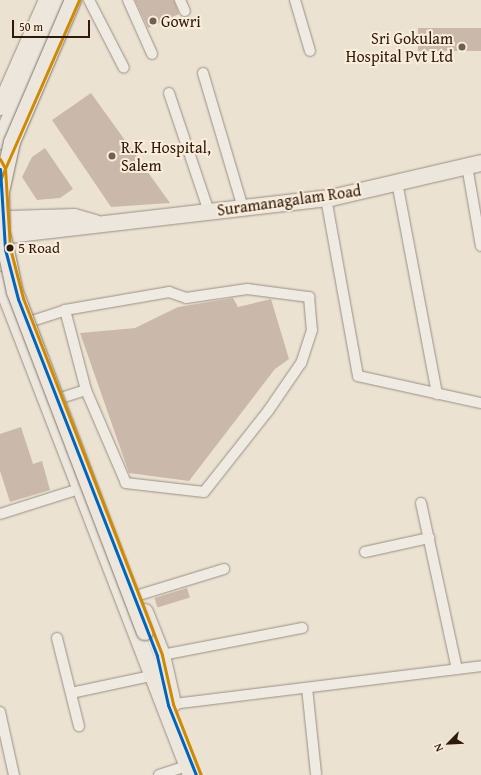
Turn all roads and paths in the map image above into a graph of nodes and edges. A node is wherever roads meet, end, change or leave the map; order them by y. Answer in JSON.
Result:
{"nodes":[{"id":1,"x":47,"y":0,"type":"edge"},
{"id":2,"x":52,"y":0,"type":"edge"},
{"id":3,"x":61,"y":0,"type":"edge"},
{"id":4,"x":69,"y":0,"type":"edge"},
{"id":5,"x":73,"y":0,"type":"edge"},
{"id":6,"x":79,"y":0,"type":"edge"},
{"id":7,"x":89,"y":0,"type":"edge"},
{"id":8,"x":128,"y":0,"type":"edge"},
{"id":9,"x":180,"y":0,"type":"edge"},
{"id":10,"x":295,"y":0,"type":"edge"},
{"id":11,"x":185,"y":11,"type":"dead end"},
{"id":12,"x":310,"y":51,"type":"dead end"},
{"id":13,"x":152,"y":54,"type":"dead end"},
{"id":14,"x":124,"y":68,"type":"dead end"},
{"id":15,"x":203,"y":73,"type":"dead end"},
{"id":16,"x":169,"y":93,"type":"dead end"},
{"id":17,"x":0,"y":107,"type":"edge"},
{"id":18,"x":0,"y":119,"type":"edge"},
{"id":19,"x":0,"y":141,"type":"edge"},
{"id":20,"x":474,"y":164,"type":"edge"},
{"id":21,"x":1,"y":168,"type":"edge"},
{"id":22,"x":397,"y":182,"type":"junction"},
{"id":23,"x":326,"y":198,"type":"junction"},
{"id":24,"x":242,"y":208,"type":"junction"},
{"id":25,"x":209,"y":212,"type":"junction"},
{"id":26,"x":8,"y":219,"type":"junction"},
{"id":27,"x":94,"y":223,"type":"junction"},
{"id":28,"x":9,"y":236,"type":"junction"},
{"id":29,"x":481,"y":246,"type":"edge"},
{"id":30,"x":0,"y":280,"type":"edge"},
{"id":31,"x":0,"y":300,"type":"edge"},
{"id":32,"x":65,"y":310,"type":"junction"},
{"id":33,"x":32,"y":321,"type":"junction"},
{"id":34,"x":86,"y":390,"type":"junction"},
{"id":35,"x":437,"y":394,"type":"junction"},
{"id":36,"x":62,"y":398,"type":"junction"},
{"id":37,"x":481,"y":403,"type":"edge"},
{"id":38,"x":73,"y":491,"type":"junction"},
{"id":39,"x":421,"y":503,"type":"dead end"},
{"id":40,"x":0,"y":514,"type":"edge"},
{"id":41,"x":429,"y":538,"type":"junction"},
{"id":42,"x":365,"y":552,"type":"dead end"},
{"id":43,"x":224,"y":569,"type":"dead end"},
{"id":44,"x":139,"y":595,"type":"junction"},
{"id":45,"x":302,"y":628,"type":"dead end"},
{"id":46,"x":141,"y":635,"type":"junction"},
{"id":47,"x":58,"y":638,"type":"dead end"},
{"id":48,"x":162,"y":655,"type":"junction"},
{"id":49,"x":481,"y":666,"type":"edge"},
{"id":50,"x":458,"y":669,"type":"junction"},
{"id":51,"x":151,"y":676,"type":"junction"},
{"id":52,"x":307,"y":688,"type":"junction"},
{"id":53,"x":71,"y":694,"type":"junction"},
{"id":54,"x":172,"y":704,"type":"junction"},
{"id":55,"x":0,"y":712,"type":"edge"},
{"id":56,"x":79,"y":726,"type":"dead end"},
{"id":57,"x":189,"y":770,"type":"edge"},
{"id":58,"x":316,"y":774,"type":"dead end"},
{"id":59,"x":14,"y":775,"type":"edge"},
{"id":60,"x":159,"y":775,"type":"edge"},
{"id":61,"x":201,"y":775,"type":"edge"}],
"edges":[{"from":1,"to":17,"type":"main road"},
{"from":2,"to":18,"type":"main road"},
{"from":3,"to":19,"type":"main road"},
{"from":4,"to":21,"type":"main road","bridge":true},
{"from":5,"to":46,"type":"main road","bridge":true},
{"from":6,"to":21,"type":"main road"},
{"from":7,"to":14,"type":"street"},
{"from":8,"to":13,"type":"street"},
{"from":9,"to":11,"type":"street"},
{"from":10,"to":12,"type":"street"},
{"from":15,"to":24,"type":"street"},
{"from":16,"to":25,"type":"street"},
{"from":20,"to":22,"type":"main road","name":"Suramanagalam Road"},
{"from":20,"to":29,"type":"street"},
{"from":21,"to":26,"type":"main road"},
{"from":22,"to":23,"type":"main road","name":"Suramanagalam Road"},
{"from":22,"to":35,"type":"street"},
{"from":23,"to":24,"type":"main road","name":"Suramanagalam Road"},
{"from":23,"to":35,"type":"street"},
{"from":24,"to":25,"type":"main road","name":"Suramanagalam Road"},
{"from":25,"to":27,"type":"main road","name":"Suramanagalam Road"},
{"from":26,"to":27,"type":"main road"},
{"from":26,"to":28,"type":"main road"},
{"from":27,"to":28,"type":"main road"},
{"from":28,"to":33,"type":"main road"},
{"from":30,"to":46,"type":"main road"},
{"from":31,"to":38,"type":"main road"},
{"from":32,"to":33,"type":"street"},
{"from":32,"to":34,"type":"street"},
{"from":32,"to":34,"type":"street"},
{"from":33,"to":36,"type":"main road"},
{"from":34,"to":36,"type":"street"},
{"from":35,"to":37,"type":"street"},
{"from":36,"to":44,"type":"main road"},
{"from":38,"to":40,"type":"street"},
{"from":38,"to":51,"type":"main road"},
{"from":39,"to":41,"type":"street"},
{"from":41,"to":42,"type":"street"},
{"from":41,"to":50,"type":"street"},
{"from":43,"to":44,"type":"street"},
{"from":44,"to":48,"type":"main road"},
{"from":45,"to":48,"type":"street"},
{"from":46,"to":51,"type":"main road"},
{"from":46,"to":54,"type":"main road"},
{"from":47,"to":53,"type":"street"},
{"from":48,"to":54,"type":"main road"},
{"from":49,"to":50,"type":"street"},
{"from":50,"to":52,"type":"street"},
{"from":51,"to":53,"type":"street"},
{"from":51,"to":57,"type":"main road"},
{"from":52,"to":54,"type":"street"},
{"from":52,"to":58,"type":"street"},
{"from":53,"to":56,"type":"street"},
{"from":54,"to":61,"type":"main road"},
{"from":55,"to":59,"type":"street"},
{"from":57,"to":60,"type":"street"}]}
